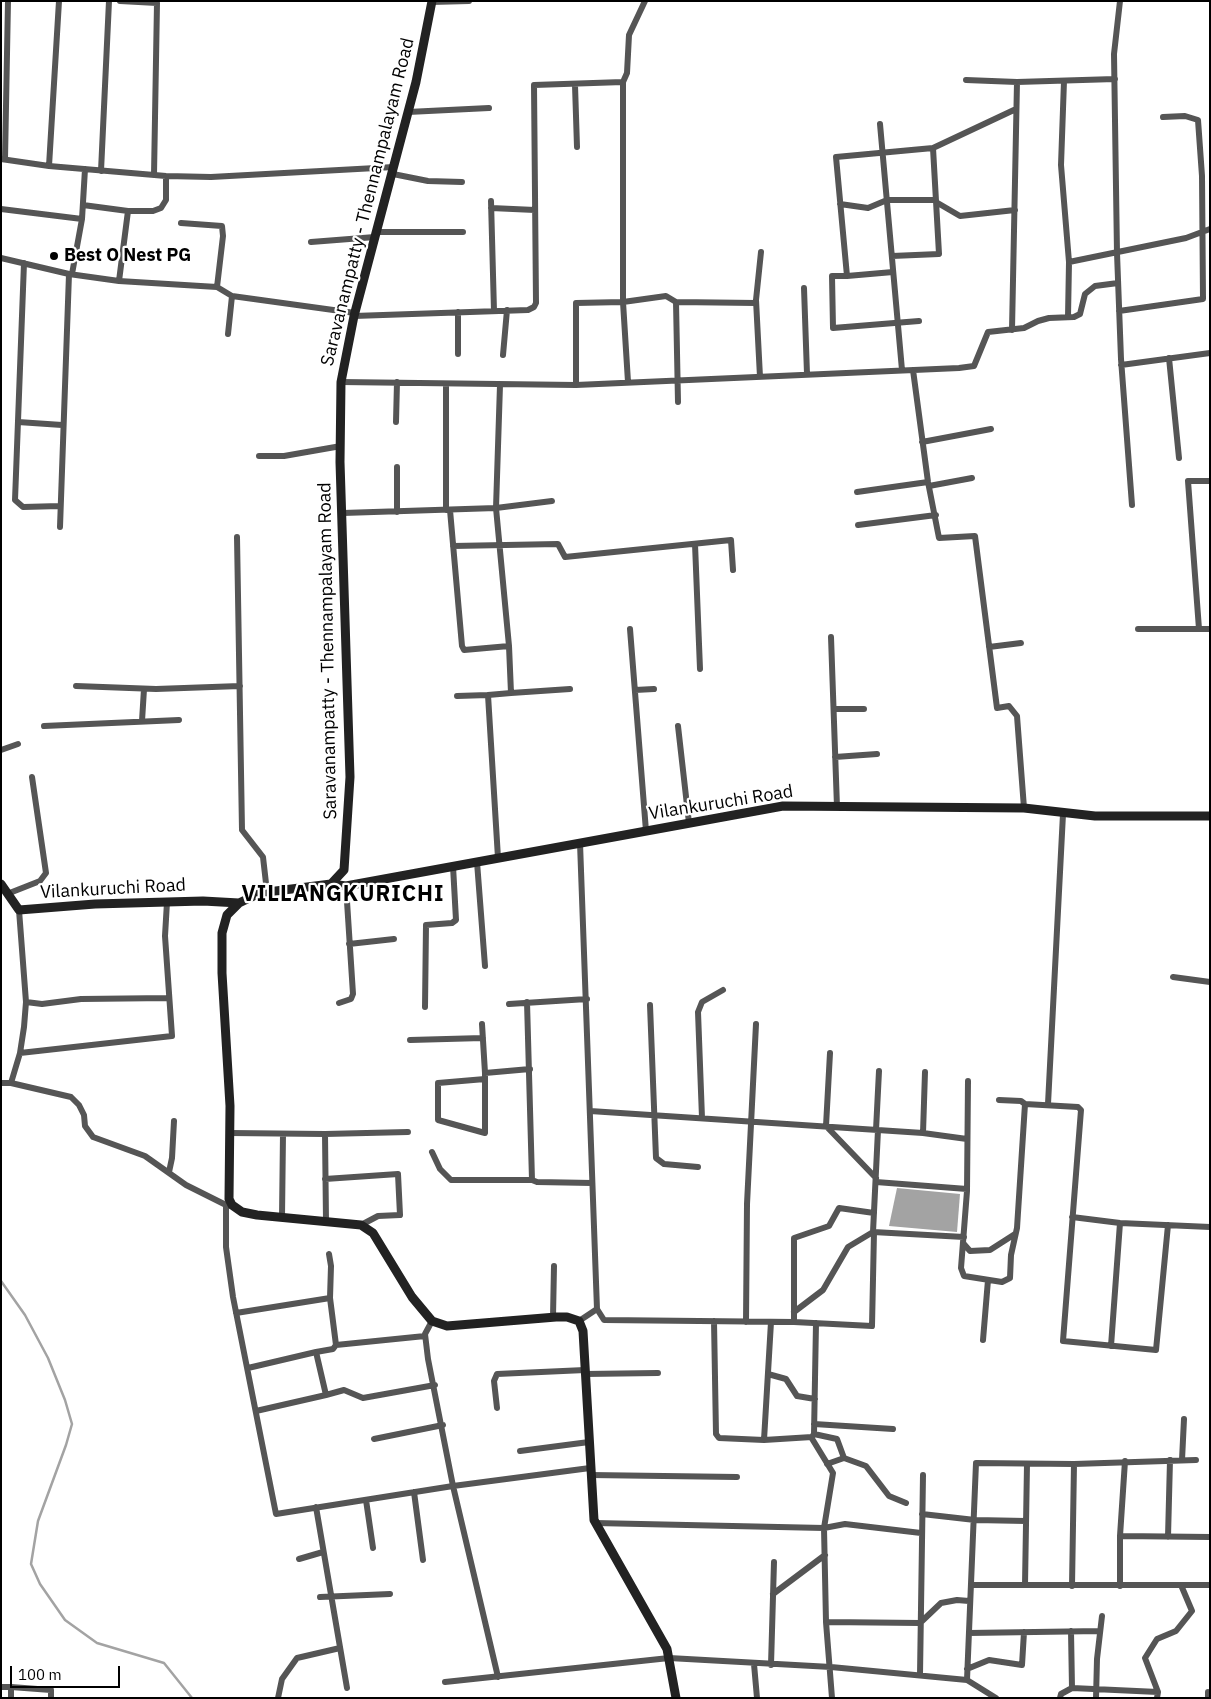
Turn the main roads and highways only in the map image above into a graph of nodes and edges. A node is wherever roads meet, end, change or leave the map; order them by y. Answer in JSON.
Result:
{"nodes":[{"id":1,"x":432,"y":2,"type":"edge"},
{"id":2,"x":1210,"y":816,"type":"edge"},
{"id":3,"x":1,"y":884,"type":"edge"},
{"id":4,"x":331,"y":884,"type":"junction"},
{"id":5,"x":239,"y":903,"type":"junction"},
{"id":6,"x":676,"y":1698,"type":"edge"}],
"edges":[{"from":1,"to":4,"type":"main road","name":"Saravanampatty - Thennampalayam Road"},
{"from":2,"to":4,"type":"main road","name":"Vilankuruchi Road"},
{"from":3,"to":5,"type":"main road","name":"Vilankuruchi Road"},
{"from":4,"to":5,"type":"main road"},
{"from":5,"to":6,"type":"main road"}]}
